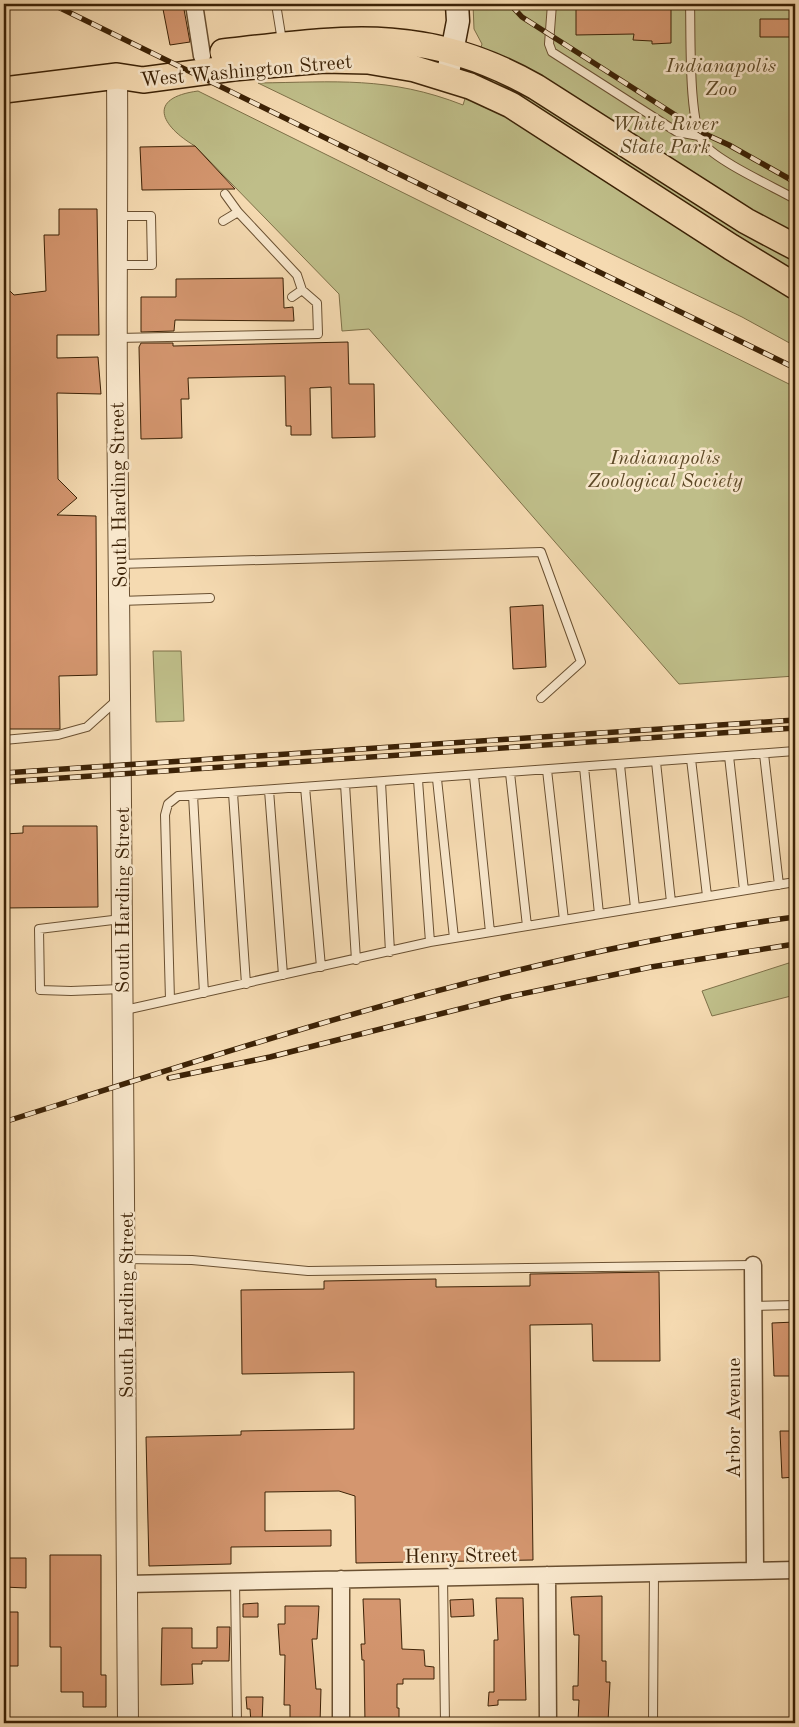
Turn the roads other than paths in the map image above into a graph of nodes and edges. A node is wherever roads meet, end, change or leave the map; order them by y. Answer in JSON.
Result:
{"nodes":[{"id":1,"x":194,"y":4,"type":"edge"},
{"id":2,"x":276,"y":4,"type":"edge"},
{"id":3,"x":458,"y":4,"type":"edge"},
{"id":4,"x":552,"y":4,"type":"edge"},
{"id":5,"x":690,"y":4,"type":"edge"},
{"id":6,"x":282,"y":45,"type":"junction"},
{"id":7,"x":452,"y":51,"type":"junction"},
{"id":8,"x":202,"y":56,"type":"junction"},
{"id":9,"x":117,"y":76,"type":"junction"},
{"id":10,"x":447,"y":78,"type":"junction"},
{"id":11,"x":4,"y":90,"type":"edge"},
{"id":12,"x":699,"y":136,"type":"junction"},
{"id":13,"x":225,"y":194,"type":"dead end"},
{"id":14,"x":795,"y":199,"type":"edge"},
{"id":15,"x":238,"y":212,"type":"junction"},
{"id":16,"x":118,"y":216,"type":"junction"},
{"id":17,"x":223,"y":221,"type":"dead end"},
{"id":18,"x":795,"y":248,"type":"edge"},
{"id":19,"x":118,"y":266,"type":"junction"},
{"id":20,"x":795,"y":286,"type":"edge"},
{"id":21,"x":302,"y":290,"type":"junction"},
{"id":22,"x":292,"y":297,"type":"dead end"},
{"id":23,"x":117,"y":338,"type":"junction"},
{"id":24,"x":119,"y":564,"type":"junction"},
{"id":25,"x":210,"y":598,"type":"dead end"},
{"id":26,"x":119,"y":601,"type":"junction"},
{"id":27,"x":120,"y":697,"type":"junction"},
{"id":28,"x":541,"y":698,"type":"dead end"},
{"id":29,"x":4,"y":740,"type":"edge"},
{"id":30,"x":795,"y":751,"type":"edge"},
{"id":31,"x":764,"y":754,"type":"junction"},
{"id":32,"x":730,"y":756,"type":"junction"},
{"id":33,"x":691,"y":759,"type":"junction"},
{"id":34,"x":656,"y":762,"type":"junction"},
{"id":35,"x":620,"y":765,"type":"junction"},
{"id":36,"x":584,"y":768,"type":"junction"},
{"id":37,"x":547,"y":770,"type":"junction"},
{"id":38,"x":510,"y":773,"type":"junction"},
{"id":39,"x":474,"y":776,"type":"junction"},
{"id":40,"x":437,"y":779,"type":"junction"},
{"id":41,"x":418,"y":780,"type":"junction"},
{"id":42,"x":381,"y":782,"type":"junction"},
{"id":43,"x":346,"y":784,"type":"junction"},
{"id":44,"x":305,"y":787,"type":"junction"},
{"id":45,"x":269,"y":790,"type":"junction"},
{"id":46,"x":233,"y":793,"type":"junction"},
{"id":47,"x":193,"y":796,"type":"junction"},
{"id":48,"x":795,"y":882,"type":"edge"},
{"id":49,"x":779,"y":884,"type":"junction"},
{"id":50,"x":744,"y":890,"type":"junction"},
{"id":51,"x":707,"y":896,"type":"junction"},
{"id":52,"x":671,"y":902,"type":"junction"},
{"id":53,"x":635,"y":908,"type":"junction"},
{"id":54,"x":599,"y":914,"type":"junction"},
{"id":55,"x":123,"y":919,"type":"junction"},
{"id":56,"x":564,"y":920,"type":"junction"},
{"id":57,"x":527,"y":926,"type":"junction"},
{"id":58,"x":490,"y":932,"type":"junction"},
{"id":59,"x":454,"y":938,"type":"junction"},
{"id":60,"x":430,"y":942,"type":"junction"},
{"id":61,"x":390,"y":952,"type":"junction"},
{"id":62,"x":356,"y":960,"type":"junction"},
{"id":63,"x":321,"y":967,"type":"junction"},
{"id":64,"x":283,"y":975,"type":"junction"},
{"id":65,"x":246,"y":984,"type":"junction"},
{"id":66,"x":123,"y":989,"type":"junction"},
{"id":67,"x":204,"y":993,"type":"junction"},
{"id":68,"x":170,"y":1000,"type":"junction"},
{"id":69,"x":123,"y":1010,"type":"junction"},
{"id":70,"x":126,"y":1260,"type":"junction"},
{"id":71,"x":753,"y":1265,"type":"joint"},
{"id":72,"x":795,"y":1305,"type":"edge"},
{"id":73,"x":754,"y":1306,"type":"junction"},
{"id":74,"x":795,"y":1570,"type":"edge"},
{"id":75,"x":755,"y":1571,"type":"junction"},
{"id":76,"x":654,"y":1573,"type":"junction"},
{"id":77,"x":547,"y":1575,"type":"junction"},
{"id":78,"x":443,"y":1577,"type":"junction"},
{"id":79,"x":341,"y":1579,"type":"junction"},
{"id":80,"x":235,"y":1581,"type":"junction"},
{"id":81,"x":127,"y":1584,"type":"junction"},
{"id":82,"x":128,"y":1723,"type":"edge"},
{"id":83,"x":237,"y":1723,"type":"edge"},
{"id":84,"x":341,"y":1723,"type":"edge"},
{"id":85,"x":445,"y":1723,"type":"edge"},
{"id":86,"x":548,"y":1723,"type":"edge"},
{"id":87,"x":653,"y":1723,"type":"edge"}],
"edges":[{"from":1,"to":8,"type":"street"},
{"from":2,"to":6,"type":"lane"},
{"from":3,"to":7,"type":"main road"},
{"from":4,"to":12,"type":"lane"},
{"from":5,"to":12,"type":"lane"},
{"from":6,"to":7,"type":"main road","name":"West Washington Street"},
{"from":6,"to":8,"type":"main road","name":"West Washington Street"},
{"from":7,"to":10,"type":"main road"},
{"from":7,"to":18,"type":"main road","name":"West Washington Street"},
{"from":8,"to":9,"type":"main road","name":"West Washington Street"},
{"from":9,"to":10,"type":"main road","name":"West Washington Street"},
{"from":9,"to":11,"type":"main road","name":"West Washington Street"},
{"from":9,"to":16,"type":"street","name":"South Harding Street"},
{"from":10,"to":20,"type":"main road","name":"West Washington Street"},
{"from":12,"to":14,"type":"lane"},
{"from":13,"to":15,"type":"lane"},
{"from":15,"to":17,"type":"lane"},
{"from":15,"to":21,"type":"lane"},
{"from":16,"to":19,"type":"street","name":"South Harding Street"},
{"from":16,"to":19,"type":"lane"},
{"from":19,"to":23,"type":"street","name":"South Harding Street"},
{"from":21,"to":22,"type":"lane"},
{"from":21,"to":23,"type":"lane"},
{"from":23,"to":24,"type":"street","name":"South Harding Street"},
{"from":24,"to":26,"type":"street","name":"South Harding Street"},
{"from":24,"to":28,"type":"lane"},
{"from":25,"to":26,"type":"lane"},
{"from":26,"to":27,"type":"street","name":"South Harding Street"},
{"from":27,"to":29,"type":"lane"},
{"from":27,"to":55,"type":"street","name":"South Harding Street"},
{"from":30,"to":31,"type":"lane"},
{"from":31,"to":32,"type":"lane"},
{"from":31,"to":49,"type":"lane"},
{"from":32,"to":33,"type":"lane"},
{"from":32,"to":50,"type":"lane"},
{"from":33,"to":34,"type":"lane"},
{"from":33,"to":51,"type":"lane"},
{"from":34,"to":35,"type":"lane"},
{"from":34,"to":52,"type":"lane"},
{"from":35,"to":36,"type":"lane"},
{"from":35,"to":53,"type":"lane"},
{"from":36,"to":37,"type":"lane"},
{"from":36,"to":54,"type":"lane"},
{"from":37,"to":38,"type":"lane"},
{"from":37,"to":56,"type":"lane"},
{"from":38,"to":39,"type":"lane"},
{"from":38,"to":57,"type":"lane"},
{"from":39,"to":40,"type":"lane"},
{"from":39,"to":58,"type":"lane"},
{"from":40,"to":41,"type":"lane"},
{"from":40,"to":59,"type":"lane"},
{"from":41,"to":42,"type":"lane"},
{"from":41,"to":60,"type":"lane"},
{"from":42,"to":43,"type":"lane"},
{"from":42,"to":61,"type":"lane"},
{"from":43,"to":44,"type":"lane"},
{"from":43,"to":62,"type":"lane"},
{"from":44,"to":45,"type":"lane"},
{"from":44,"to":63,"type":"lane"},
{"from":45,"to":46,"type":"lane"},
{"from":45,"to":64,"type":"lane"},
{"from":46,"to":47,"type":"lane"},
{"from":46,"to":65,"type":"lane"},
{"from":47,"to":67,"type":"lane"},
{"from":47,"to":68,"type":"lane"},
{"from":48,"to":49,"type":"lane"},
{"from":49,"to":50,"type":"lane"},
{"from":50,"to":51,"type":"lane"},
{"from":51,"to":52,"type":"lane"},
{"from":52,"to":53,"type":"lane"},
{"from":53,"to":54,"type":"lane"},
{"from":54,"to":56,"type":"lane"},
{"from":55,"to":66,"type":"street","name":"South Harding Street"},
{"from":55,"to":66,"type":"lane"},
{"from":56,"to":57,"type":"lane"},
{"from":57,"to":58,"type":"lane"},
{"from":58,"to":59,"type":"lane"},
{"from":59,"to":60,"type":"lane"},
{"from":60,"to":61,"type":"lane"},
{"from":61,"to":62,"type":"lane"},
{"from":62,"to":63,"type":"lane"},
{"from":63,"to":64,"type":"lane"},
{"from":64,"to":65,"type":"lane"},
{"from":65,"to":67,"type":"lane"},
{"from":66,"to":69,"type":"street","name":"South Harding Street"},
{"from":67,"to":68,"type":"lane"},
{"from":68,"to":69,"type":"lane"},
{"from":69,"to":70,"type":"street","name":"South Harding Street"},
{"from":70,"to":71,"type":"lane"},
{"from":70,"to":81,"type":"street","name":"South Harding Street"},
{"from":71,"to":73,"type":"street","name":"Arbor Avenue"},
{"from":72,"to":73,"type":"lane"},
{"from":73,"to":75,"type":"street","name":"Arbor Avenue"},
{"from":74,"to":75,"type":"street","name":"Henry Street"},
{"from":75,"to":76,"type":"street","name":"Henry Street"},
{"from":76,"to":77,"type":"street","name":"Henry Street"},
{"from":76,"to":87,"type":"lane"},
{"from":77,"to":78,"type":"street","name":"Henry Street"},
{"from":77,"to":86,"type":"street"},
{"from":78,"to":79,"type":"street","name":"Henry Street"},
{"from":78,"to":85,"type":"lane"},
{"from":79,"to":80,"type":"street","name":"Henry Street"},
{"from":79,"to":84,"type":"street"},
{"from":80,"to":81,"type":"street","name":"Henry Street"},
{"from":80,"to":83,"type":"lane"},
{"from":81,"to":82,"type":"street","name":"South Harding Street"}]}
